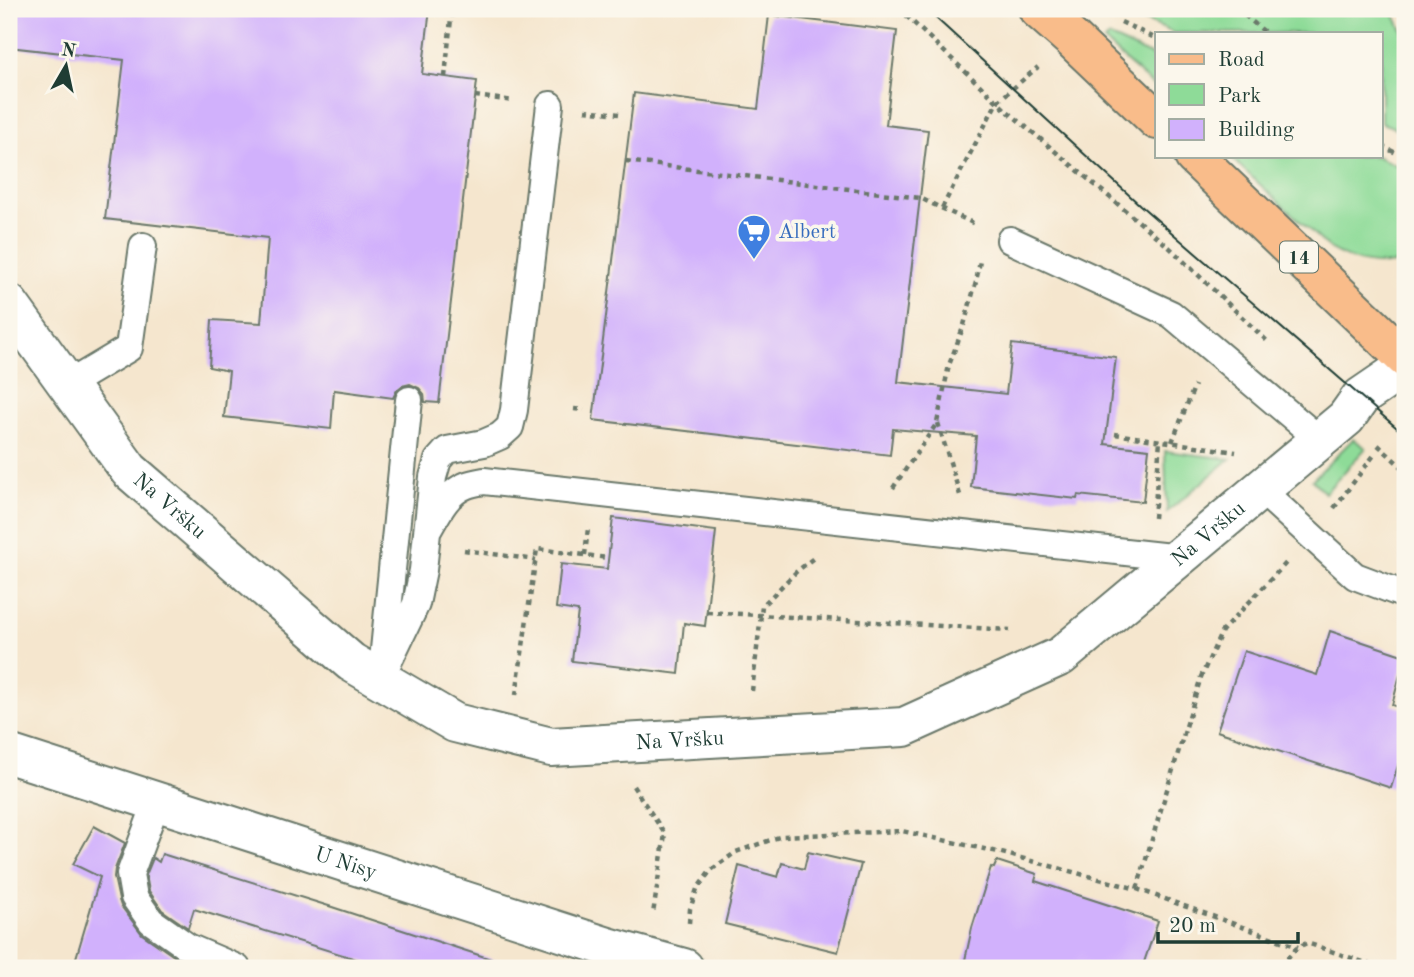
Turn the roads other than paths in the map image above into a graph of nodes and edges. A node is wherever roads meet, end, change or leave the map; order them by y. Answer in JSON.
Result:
{"nodes":[{"id":1,"x":1038,"y":9,"type":"edge"},
{"id":2,"x":550,"y":105,"type":"dead end"},
{"id":3,"x":1155,"y":118,"type":"edge"},
{"id":4,"x":1196,"y":158,"type":"edge"},
{"id":5,"x":1010,"y":240,"type":"road end"},
{"id":6,"x":143,"y":246,"type":"dead end"},
{"id":7,"x":9,"y":304,"type":"edge"},
{"id":8,"x":1405,"y":358,"type":"edge"},
{"id":9,"x":1405,"y":367,"type":"edge"},
{"id":10,"x":67,"y":385,"type":"junction"},
{"id":11,"x":409,"y":400,"type":"dead end"},
{"id":12,"x":1308,"y":451,"type":"junction"},
{"id":13,"x":1261,"y":490,"type":"junction"},
{"id":14,"x":426,"y":539,"type":"junction"},
{"id":15,"x":1165,"y":556,"type":"junction"},
{"id":16,"x":1405,"y":596,"type":"edge"},
{"id":17,"x":380,"y":679,"type":"junction"},
{"id":18,"x":9,"y":754,"type":"edge"},
{"id":19,"x":157,"y":802,"type":"junction"},
{"id":20,"x":686,"y":951,"type":"edge"},
{"id":21,"x":606,"y":957,"type":"edge"},
{"id":22,"x":237,"y":968,"type":"edge"}],
"edges":[{"from":1,"to":3,"type":"main road"},
{"from":2,"to":14,"type":"lane"},
{"from":4,"to":8,"type":"main road","number":"14"},
{"from":5,"to":12,"type":"lane"},
{"from":6,"to":10,"type":"lane"},
{"from":7,"to":10,"type":"street","name":"Na Vršku"},
{"from":9,"to":12,"type":"street","name":"Na Vršku"},
{"from":10,"to":17,"type":"street","name":"Na Vršku"},
{"from":11,"to":17,"type":"lane"},
{"from":12,"to":13,"type":"street","name":"Na Vršku"},
{"from":13,"to":15,"type":"street","name":"Na Vršku"},
{"from":13,"to":16,"type":"lane"},
{"from":14,"to":15,"type":"lane"},
{"from":14,"to":17,"type":"lane"},
{"from":15,"to":17,"type":"street","name":"Na Vršku"},
{"from":18,"to":19,"type":"street","name":"U Nisy"},
{"from":19,"to":21,"type":"street","name":"U Nisy"},
{"from":19,"to":22,"type":"lane"},
{"from":20,"to":21,"type":"street","name":"U Nisy"}]}
